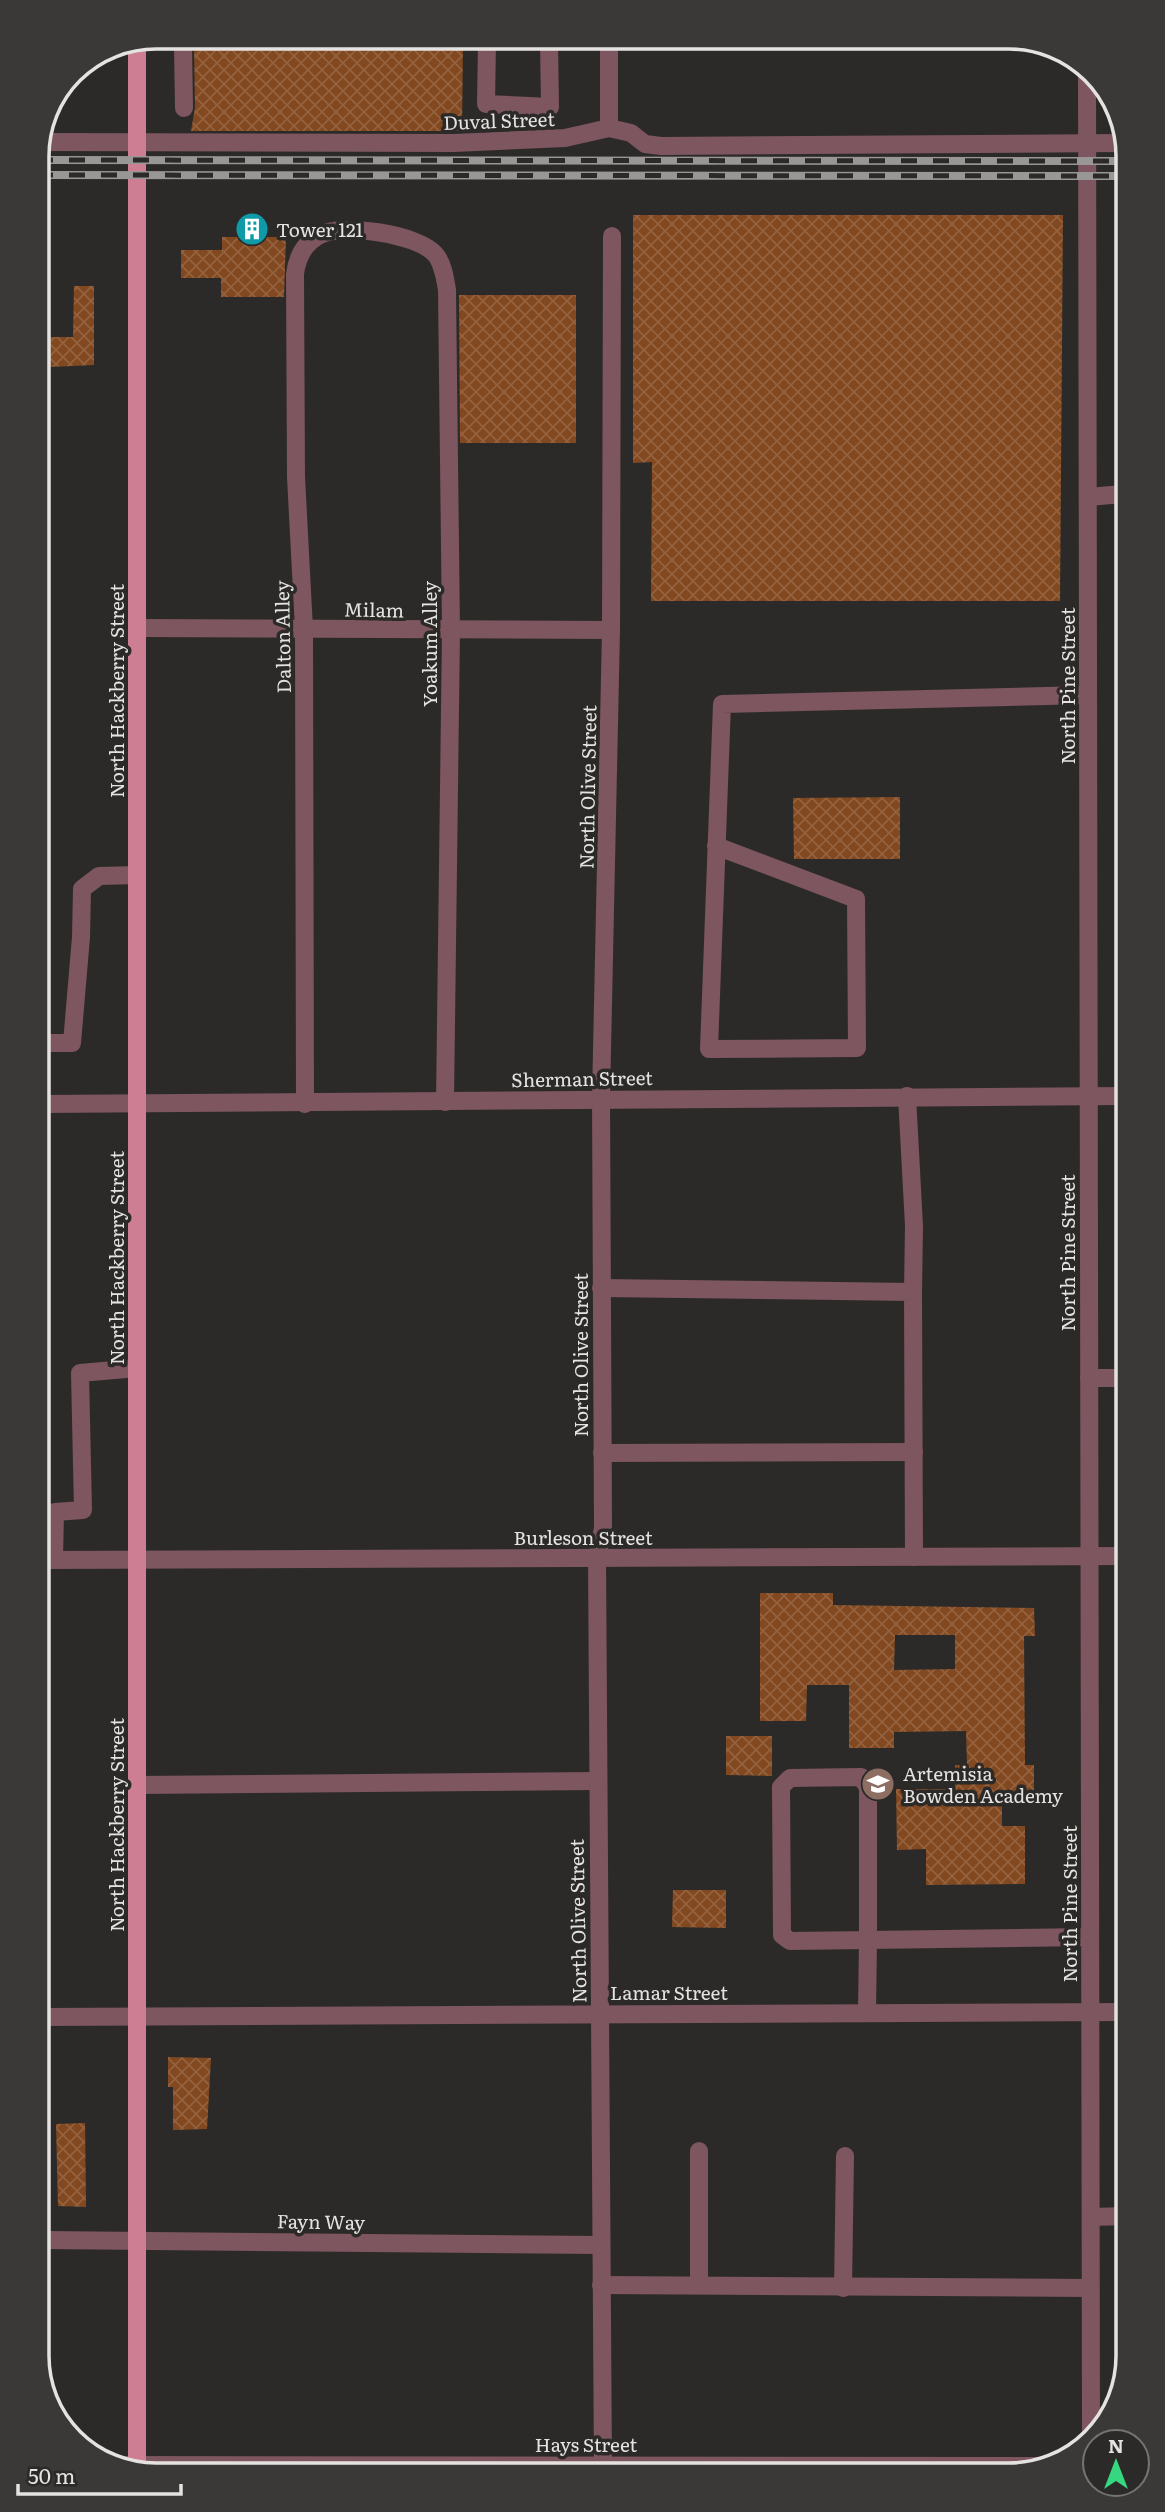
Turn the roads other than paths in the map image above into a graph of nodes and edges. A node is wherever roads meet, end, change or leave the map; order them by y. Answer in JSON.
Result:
{"nodes":[{"id":1,"x":183,"y":49,"type":"edge"},
{"id":2,"x":488,"y":49,"type":"edge"},
{"id":3,"x":549,"y":49,"type":"edge"},
{"id":4,"x":609,"y":49,"type":"edge"},
{"id":5,"x":137,"y":51,"type":"edge"},
{"id":6,"x":1087,"y":82,"type":"edge"},
{"id":7,"x":184,"y":108,"type":"dead end"},
{"id":8,"x":609,"y":128,"type":"junction"},
{"id":9,"x":50,"y":142,"type":"edge"},
{"id":10,"x":137,"y":143,"type":"junction"},
{"id":11,"x":1115,"y":143,"type":"edge"},
{"id":12,"x":1087,"y":145,"type":"junction"},
{"id":13,"x":375,"y":233,"type":"joint"},
{"id":14,"x":612,"y":236,"type":"dead end"},
{"id":15,"x":1116,"y":495,"type":"edge"},
{"id":16,"x":1088,"y":497,"type":"junction"},
{"id":17,"x":137,"y":628,"type":"junction"},
{"id":18,"x":304,"y":629,"type":"junction"},
{"id":19,"x":611,"y":630,"type":"junction"},
{"id":20,"x":451,"y":631,"type":"junction"},
{"id":21,"x":1088,"y":695,"type":"junction"},
{"id":22,"x":716,"y":846,"type":"junction"},
{"id":23,"x":137,"y":875,"type":"junction"},
{"id":24,"x":49,"y":1043,"type":"edge"},
{"id":25,"x":1087,"y":1095,"type":"junction"},
{"id":26,"x":906,"y":1096,"type":"junction"},
{"id":27,"x":1116,"y":1096,"type":"edge"},
{"id":28,"x":601,"y":1097,"type":"junction"},
{"id":29,"x":445,"y":1102,"type":"junction"},
{"id":30,"x":49,"y":1104,"type":"edge"},
{"id":31,"x":137,"y":1104,"type":"junction"},
{"id":32,"x":305,"y":1104,"type":"junction"},
{"id":33,"x":601,"y":1289,"type":"junction"},
{"id":34,"x":913,"y":1292,"type":"junction"},
{"id":35,"x":137,"y":1368,"type":"junction"},
{"id":36,"x":1089,"y":1378,"type":"junction"},
{"id":37,"x":1116,"y":1378,"type":"edge"},
{"id":38,"x":915,"y":1452,"type":"junction"},
{"id":39,"x":602,"y":1453,"type":"junction"},
{"id":40,"x":49,"y":1553,"type":"edge"},
{"id":41,"x":1089,"y":1556,"type":"junction"},
{"id":42,"x":1116,"y":1556,"type":"edge"},
{"id":43,"x":915,"y":1557,"type":"junction"},
{"id":44,"x":597,"y":1558,"type":"junction"},
{"id":45,"x":137,"y":1559,"type":"junction"},
{"id":46,"x":49,"y":1560,"type":"edge"},
{"id":47,"x":596,"y":1781,"type":"junction"},
{"id":48,"x":137,"y":1785,"type":"junction"},
{"id":49,"x":1090,"y":1937,"type":"junction"},
{"id":50,"x":868,"y":1940,"type":"junction"},
{"id":51,"x":1090,"y":2012,"type":"junction"},
{"id":52,"x":1116,"y":2012,"type":"edge"},
{"id":53,"x":599,"y":2013,"type":"junction"},
{"id":54,"x":867,"y":2013,"type":"junction"},
{"id":55,"x":137,"y":2016,"type":"junction"},
{"id":56,"x":49,"y":2017,"type":"edge"},
{"id":57,"x":699,"y":2151,"type":"dead end"},
{"id":58,"x":845,"y":2156,"type":"dead end"},
{"id":59,"x":1116,"y":2216,"type":"edge"},
{"id":60,"x":1091,"y":2217,"type":"junction"},
{"id":61,"x":49,"y":2240,"type":"edge"},
{"id":62,"x":137,"y":2240,"type":"junction"},
{"id":63,"x":600,"y":2245,"type":"junction"},
{"id":64,"x":699,"y":2284,"type":"junction"},
{"id":65,"x":601,"y":2286,"type":"junction"},
{"id":66,"x":843,"y":2288,"type":"junction"},
{"id":67,"x":1090,"y":2288,"type":"junction"},
{"id":68,"x":1091,"y":2425,"type":"edge"},
{"id":69,"x":132,"y":2460,"type":"edge"},
{"id":70,"x":603,"y":2463,"type":"edge"}],
"edges":[{"from":1,"to":7,"type":"street"},
{"from":2,"to":3,"type":"street"},
{"from":4,"to":8,"type":"street"},
{"from":5,"to":10,"type":"main road","name":"North Hackberry Street"},
{"from":6,"to":12,"type":"street","name":"North Pine Street"},
{"from":8,"to":10,"type":"street","name":"Duval Street"},
{"from":8,"to":12,"type":"street"},
{"from":9,"to":10,"type":"street","name":"Duval Street"},
{"from":10,"to":17,"type":"main road","name":"North Hackberry Street"},
{"from":11,"to":12,"type":"street"},
{"from":12,"to":16,"type":"street","name":"North Pine Street"},
{"from":13,"to":18,"type":"street","name":"Dalton Alley"},
{"from":13,"to":20,"type":"street","name":"Yoakum Alley"},
{"from":14,"to":19,"type":"street","name":"North Olive Street"},
{"from":15,"to":16,"type":"street"},
{"from":16,"to":21,"type":"street","name":"North Pine Street"},
{"from":17,"to":18,"type":"street","name":"Milam"},
{"from":17,"to":23,"type":"main road","name":"North Hackberry Street"},
{"from":18,"to":20,"type":"street","name":"Milam"},
{"from":18,"to":32,"type":"street","name":"Dalton Alley"},
{"from":19,"to":20,"type":"street","name":"Milam"},
{"from":19,"to":28,"type":"street","name":"North Olive Street"},
{"from":20,"to":29,"type":"street","name":"Yoakum Alley"},
{"from":21,"to":22,"type":"street"},
{"from":21,"to":25,"type":"street","name":"North Pine Street"},
{"from":22,"to":22,"type":"street"},
{"from":23,"to":24,"type":"street"},
{"from":23,"to":31,"type":"main road","name":"North Hackberry Street"},
{"from":25,"to":26,"type":"street","name":"Sherman Street"},
{"from":25,"to":27,"type":"street","name":"Sherman Street"},
{"from":25,"to":36,"type":"street","name":"North Pine Street"},
{"from":26,"to":28,"type":"street","name":"Sherman Street"},
{"from":26,"to":34,"type":"street"},
{"from":28,"to":29,"type":"street","name":"Sherman Street"},
{"from":28,"to":33,"type":"street","name":"North Olive Street"},
{"from":29,"to":32,"type":"street","name":"Sherman Street"},
{"from":30,"to":31,"type":"street","name":"Sherman Street"},
{"from":31,"to":32,"type":"street","name":"Sherman Street"},
{"from":31,"to":35,"type":"main road","name":"North Hackberry Street"},
{"from":33,"to":34,"type":"street"},
{"from":33,"to":39,"type":"street","name":"North Olive Street"},
{"from":34,"to":38,"type":"street"},
{"from":35,"to":40,"type":"street"},
{"from":35,"to":45,"type":"main road","name":"North Hackberry Street"},
{"from":36,"to":37,"type":"street"},
{"from":36,"to":41,"type":"street","name":"North Pine Street"},
{"from":38,"to":39,"type":"street"},
{"from":38,"to":43,"type":"street"},
{"from":39,"to":44,"type":"street","name":"North Olive Street"},
{"from":41,"to":42,"type":"street","name":"Burleson Street"},
{"from":41,"to":43,"type":"street","name":"Burleson Street"},
{"from":41,"to":49,"type":"street","name":"North Pine Street"},
{"from":43,"to":44,"type":"street","name":"Burleson Street"},
{"from":44,"to":45,"type":"street","name":"Burleson Street"},
{"from":44,"to":47,"type":"street","name":"North Olive Street"},
{"from":45,"to":46,"type":"street","name":"Burleson Street"},
{"from":45,"to":48,"type":"main road","name":"North Hackberry Street"},
{"from":47,"to":48,"type":"street"},
{"from":47,"to":53,"type":"street","name":"North Olive Street"},
{"from":48,"to":55,"type":"main road","name":"North Hackberry Street"},
{"from":49,"to":50,"type":"street"},
{"from":49,"to":51,"type":"street","name":"North Pine Street"},
{"from":50,"to":50,"type":"street"},
{"from":50,"to":54,"type":"street"},
{"from":51,"to":52,"type":"street","name":"Lamar Street"},
{"from":51,"to":54,"type":"street","name":"Lamar Street"},
{"from":51,"to":60,"type":"street","name":"North Pine Street"},
{"from":53,"to":54,"type":"street","name":"Lamar Street"},
{"from":53,"to":55,"type":"street","name":"Lamar Street"},
{"from":53,"to":63,"type":"street","name":"North Olive Street"},
{"from":55,"to":56,"type":"street","name":"Lamar Street"},
{"from":55,"to":62,"type":"main road","name":"North Hackberry Street"},
{"from":57,"to":64,"type":"street"},
{"from":58,"to":66,"type":"street"},
{"from":59,"to":60,"type":"street"},
{"from":60,"to":67,"type":"street","name":"North Pine Street"},
{"from":61,"to":62,"type":"street","name":"Fayn Way"},
{"from":62,"to":63,"type":"street","name":"Fayn Way"},
{"from":62,"to":69,"type":"main road","name":"North Hackberry Street"},
{"from":63,"to":65,"type":"street","name":"North Olive Street"},
{"from":64,"to":65,"type":"street"},
{"from":64,"to":66,"type":"street"},
{"from":65,"to":70,"type":"street","name":"North Olive Street"},
{"from":66,"to":67,"type":"street"},
{"from":67,"to":68,"type":"street","name":"North Pine Street"}]}
